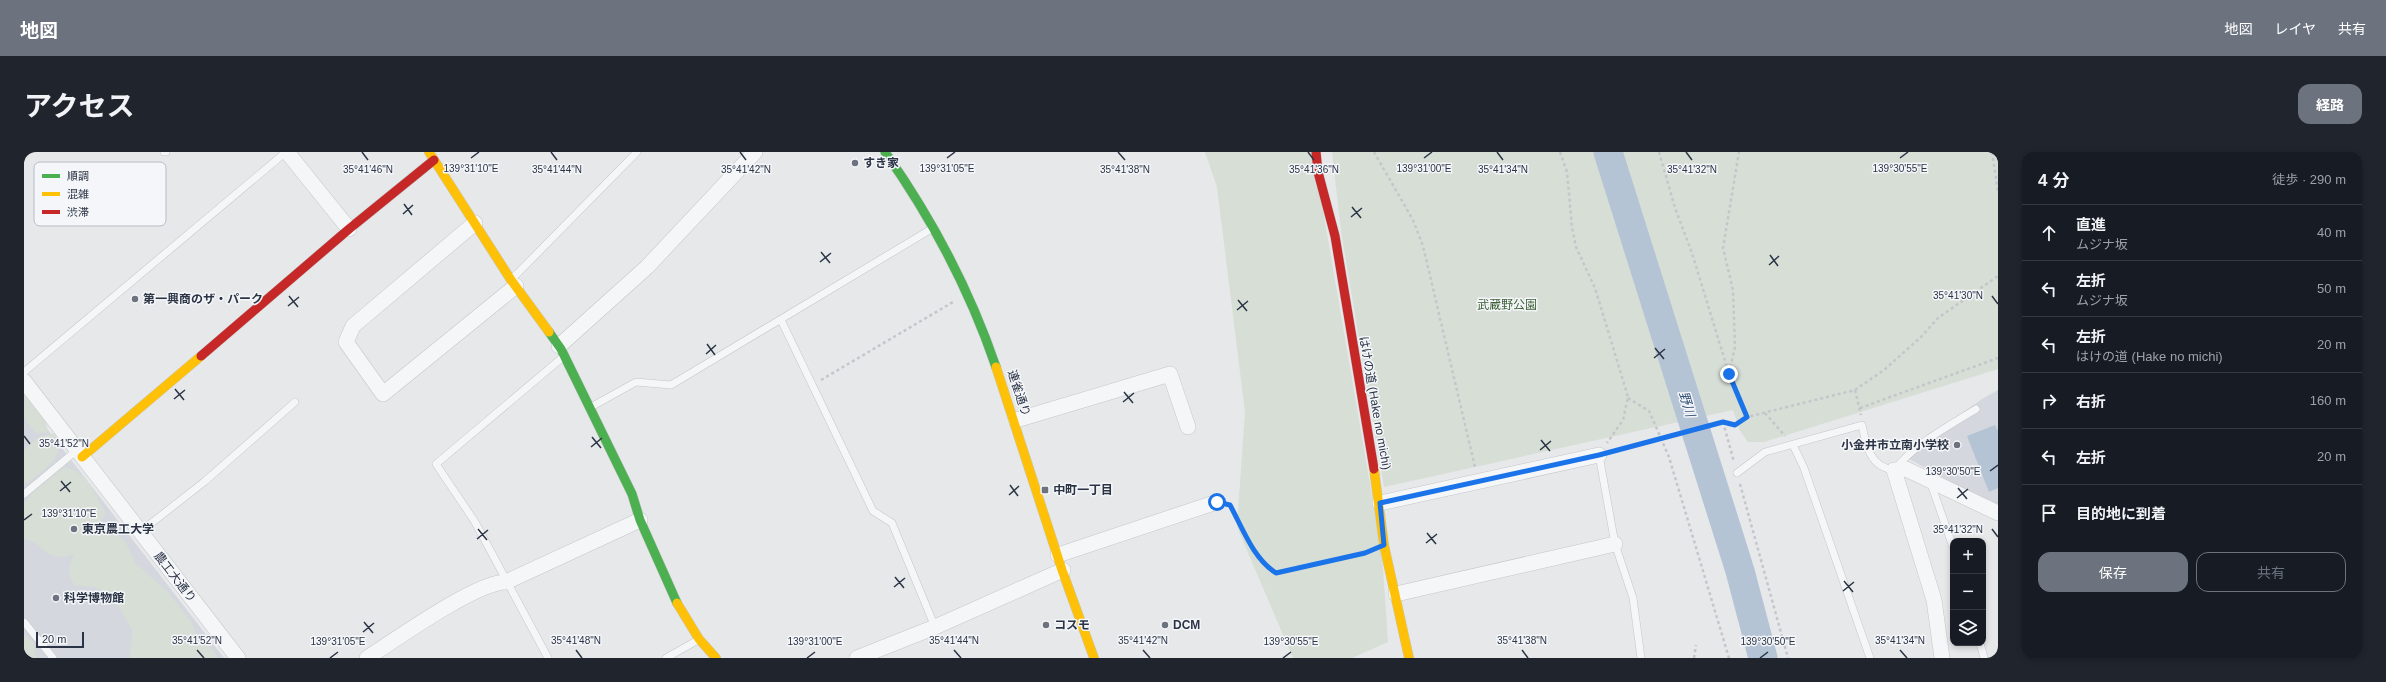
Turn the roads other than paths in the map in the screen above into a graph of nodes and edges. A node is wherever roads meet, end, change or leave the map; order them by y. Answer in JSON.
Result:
{"nodes":[{"id":1,"x":286,"y":152,"type":"edge"},
{"id":2,"x":637,"y":152,"type":"edge"},
{"id":3,"x":755,"y":152,"type":"edge"},
{"id":4,"x":1316,"y":152,"type":"edge"},
{"id":5,"x":892,"y":154,"type":"edge"},
{"id":6,"x":432,"y":156,"type":"edge"},
{"id":7,"x":475,"y":224,"type":"junction"},
{"id":8,"x":935,"y":227,"type":"junction"},
{"id":9,"x":349,"y":229,"type":"junction"},
{"id":10,"x":514,"y":283,"type":"junction"},
{"id":11,"x":781,"y":320,"type":"junction"},
{"id":12,"x":562,"y":351,"type":"junction"},
{"id":13,"x":24,"y":372,"type":"edge"},
{"id":14,"x":24,"y":380,"type":"edge"},
{"id":15,"x":295,"y":402,"type":"dead end"},
{"id":16,"x":591,"y":407,"type":"junction"},
{"id":17,"x":1976,"y":408,"type":"dead end"},
{"id":18,"x":1016,"y":420,"type":"junction"},
{"id":19,"x":1188,"y":427,"type":"dead end"},
{"id":20,"x":1793,"y":445,"type":"junction"},
{"id":21,"x":79,"y":453,"type":"junction"},
{"id":22,"x":1599,"y":455,"type":"joint"},
{"id":23,"x":1894,"y":470,"type":"junction"},
{"id":24,"x":1737,"y":473,"type":"road end"},
{"id":25,"x":1929,"y":480,"type":"junction"},
{"id":26,"x":24,"y":494,"type":"edge"},
{"id":27,"x":1217,"y":502,"type":"road end"},
{"id":28,"x":1380,"y":503,"type":"junction"},
{"id":29,"x":1998,"y":513,"type":"edge"},
{"id":30,"x":640,"y":520,"type":"junction"},
{"id":31,"x":140,"y":532,"type":"junction"},
{"id":32,"x":1950,"y":539,"type":"edge"},
{"id":33,"x":1615,"y":544,"type":"junction"},
{"id":34,"x":1058,"y":555,"type":"junction"},
{"id":35,"x":1062,"y":570,"type":"junction"},
{"id":36,"x":506,"y":582,"type":"junction"},
{"id":37,"x":1396,"y":594,"type":"junction"},
{"id":38,"x":24,"y":622,"type":"edge"},
{"id":39,"x":935,"y":628,"type":"junction"},
{"id":40,"x":700,"y":639,"type":"junction"},
{"id":41,"x":1981,"y":646,"type":"edge"},
{"id":42,"x":50,"y":657,"type":"edge"},
{"id":43,"x":238,"y":658,"type":"edge"},
{"id":44,"x":367,"y":658,"type":"edge"},
{"id":45,"x":548,"y":658,"type":"edge"},
{"id":46,"x":666,"y":658,"type":"edge"},
{"id":47,"x":716,"y":658,"type":"edge"},
{"id":48,"x":857,"y":658,"type":"edge"},
{"id":49,"x":1094,"y":658,"type":"edge"},
{"id":50,"x":1409,"y":658,"type":"edge"},
{"id":51,"x":1641,"y":658,"type":"edge"},
{"id":52,"x":1870,"y":658,"type":"edge"},
{"id":53,"x":1942,"y":658,"type":"edge"},
{"id":54,"x":1984,"y":658,"type":"edge"}],
"edges":[{"from":1,"to":9,"type":"street"},
{"from":1,"to":13,"type":"lane"},
{"from":2,"to":10,"type":"lane"},
{"from":3,"to":12,"type":"street"},
{"from":4,"to":28,"type":"street","name":"はけの道 (Hake no michi)"},
{"from":5,"to":8,"type":"street","name":"連雀通り"},
{"from":6,"to":7,"type":"street"},
{"from":6,"to":9,"type":"street"},
{"from":7,"to":10,"type":"street"},
{"from":7,"to":10,"type":"street"},
{"from":8,"to":11,"type":"lane"},
{"from":8,"to":18,"type":"street","name":"連雀通り"},
{"from":9,"to":21,"type":"street"},
{"from":10,"to":12,"type":"street"},
{"from":11,"to":16,"type":"lane"},
{"from":11,"to":39,"type":"lane"},
{"from":12,"to":16,"type":"street"},
{"from":12,"to":36,"type":"lane"},
{"from":14,"to":21,"type":"street","name":"農工大通り"},
{"from":15,"to":31,"type":"lane"},
{"from":16,"to":30,"type":"street"},
{"from":17,"to":23,"type":"lane"},
{"from":18,"to":19,"type":"street"},
{"from":18,"to":34,"type":"street","name":"連雀通り"},
{"from":20,"to":23,"type":"lane"},
{"from":20,"to":24,"type":"lane"},
{"from":20,"to":52,"type":"lane"},
{"from":21,"to":26,"type":"lane"},
{"from":21,"to":31,"type":"street","name":"農工大通り"},
{"from":22,"to":28,"type":"street"},
{"from":22,"to":33,"type":"lane"},
{"from":23,"to":25,"type":"street"},
{"from":23,"to":53,"type":"street"},
{"from":25,"to":29,"type":"street"},
{"from":25,"to":32,"type":"lane"},
{"from":27,"to":34,"type":"street"},
{"from":28,"to":37,"type":"street","name":"はけの道 (Hake no michi)"},
{"from":30,"to":36,"type":"street"},
{"from":30,"to":40,"type":"street"},
{"from":31,"to":43,"type":"street","name":"農工大通り"},
{"from":33,"to":37,"type":"street"},
{"from":33,"to":51,"type":"lane"},
{"from":34,"to":35,"type":"street","name":"連雀通り"},
{"from":35,"to":39,"type":"street"},
{"from":35,"to":49,"type":"street","name":"連雀通り"},
{"from":36,"to":44,"type":"street"},
{"from":36,"to":45,"type":"lane"},
{"from":37,"to":50,"type":"street","name":"はけの道 (Hake no michi)"},
{"from":38,"to":42,"type":"lane"},
{"from":39,"to":48,"type":"street"},
{"from":40,"to":46,"type":"lane"},
{"from":40,"to":47,"type":"street"},
{"from":41,"to":54,"type":"lane"}]}
